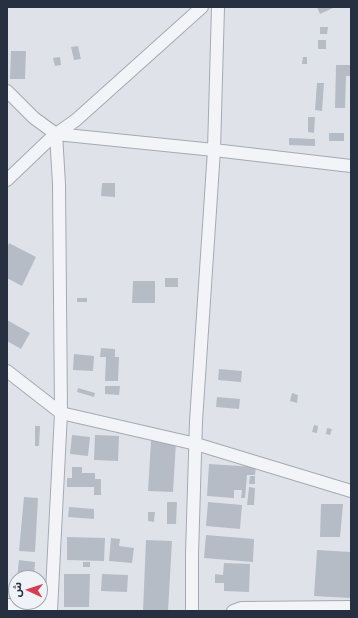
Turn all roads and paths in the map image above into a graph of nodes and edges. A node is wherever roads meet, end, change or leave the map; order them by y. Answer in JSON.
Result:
{"nodes":[{"id":1,"x":202,"y":7,"type":"edge"},
{"id":2,"x":218,"y":7,"type":"edge"},
{"id":3,"x":7,"y":91,"type":"edge"},
{"id":4,"x":56,"y":134,"type":"junction"},
{"id":5,"x":214,"y":150,"type":"junction"},
{"id":6,"x":351,"y":166,"type":"edge"},
{"id":7,"x":7,"y":180,"type":"edge"},
{"id":8,"x":7,"y":370,"type":"edge"},
{"id":9,"x":61,"y":413,"type":"junction"},
{"id":10,"x":196,"y":444,"type":"junction"},
{"id":11,"x":351,"y":491,"type":"edge"},
{"id":12,"x":7,"y":605,"type":"edge"},
{"id":13,"x":351,"y":607,"type":"edge"},
{"id":14,"x":51,"y":608,"type":"edge"},
{"id":15,"x":192,"y":611,"type":"edge"},
{"id":16,"x":233,"y":611,"type":"edge"}],
"edges":[{"from":1,"to":4,"type":"street"},
{"from":2,"to":5,"type":"street"},
{"from":3,"to":4,"type":"street"},
{"from":4,"to":5,"type":"street"},
{"from":4,"to":7,"type":"street"},
{"from":4,"to":9,"type":"street"},
{"from":5,"to":6,"type":"street"},
{"from":5,"to":10,"type":"street"},
{"from":8,"to":9,"type":"street"},
{"from":9,"to":10,"type":"street"},
{"from":9,"to":14,"type":"street"},
{"from":10,"to":11,"type":"street"},
{"from":10,"to":15,"type":"street"},
{"from":12,"to":14,"type":"street"},
{"from":13,"to":16,"type":"street"}]}
